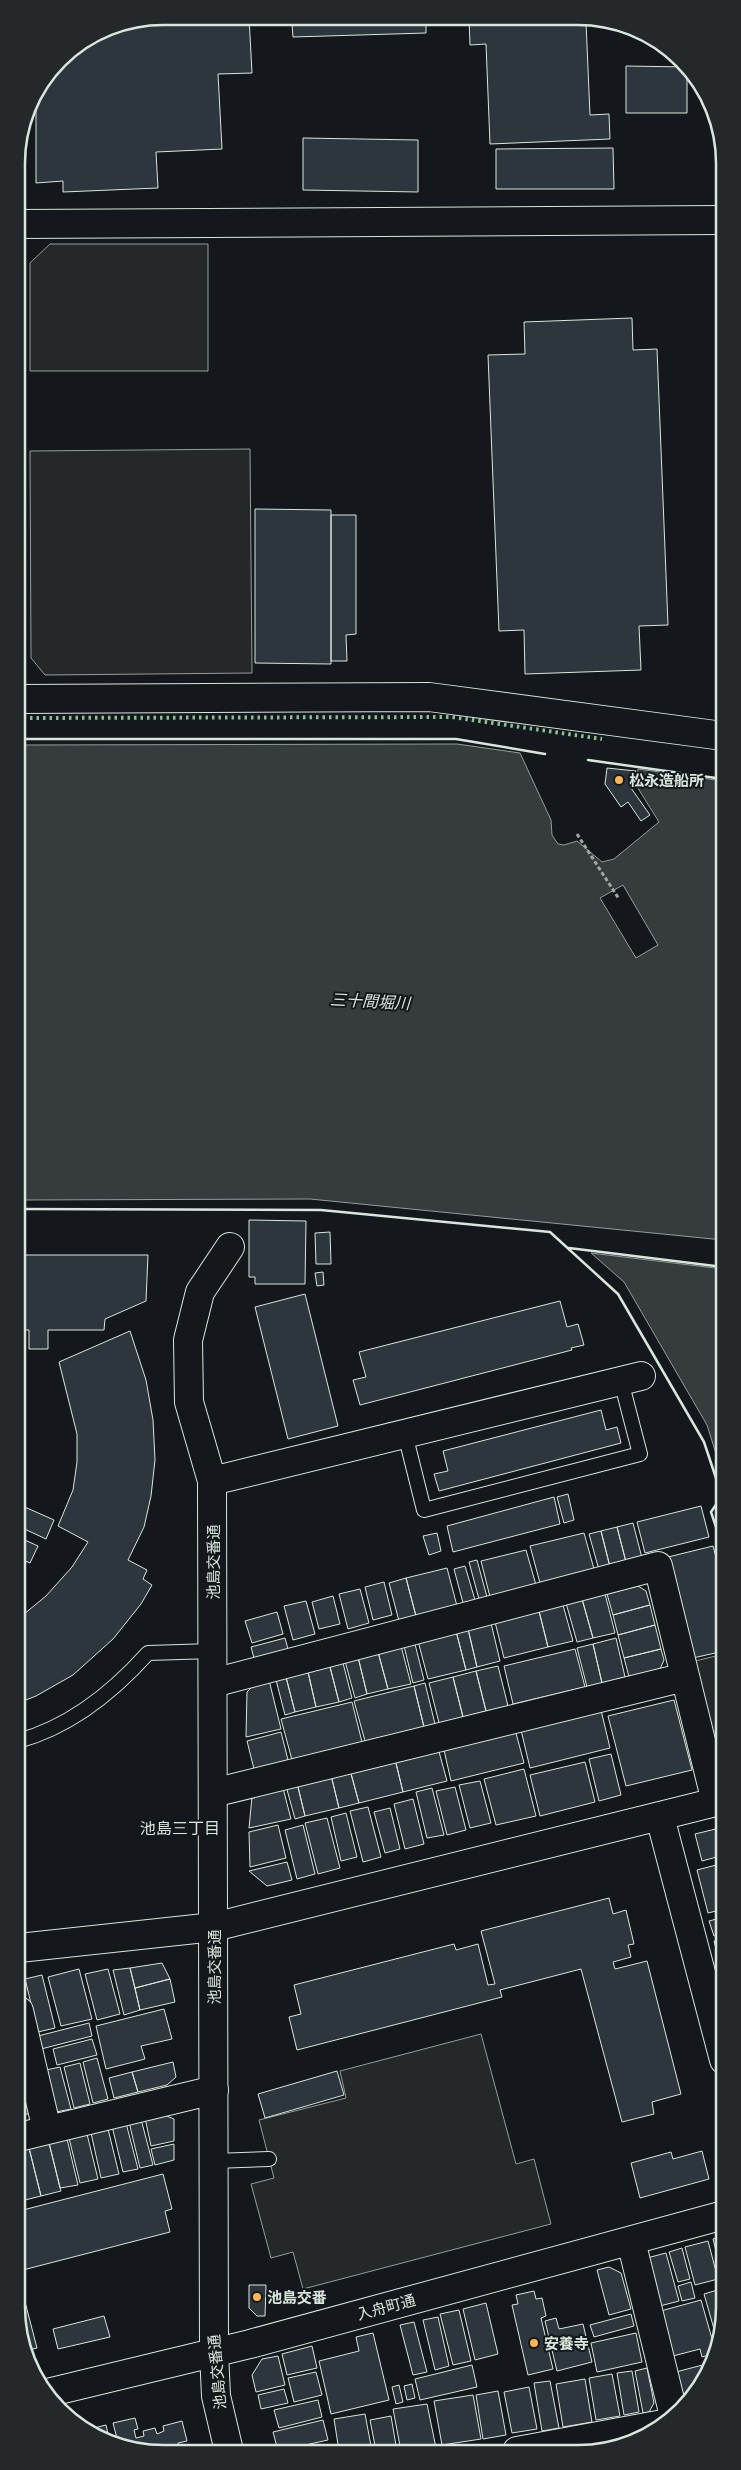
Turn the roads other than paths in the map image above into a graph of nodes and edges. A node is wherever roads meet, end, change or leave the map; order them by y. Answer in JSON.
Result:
{"nodes":[{"id":1,"x":716,"y":220,"type":"edge"},
{"id":2,"x":25,"y":224,"type":"edge"},
{"id":3,"x":25,"y":699,"type":"edge"},
{"id":4,"x":716,"y":735,"type":"edge"},
{"id":5,"x":230,"y":1247,"type":"dead end"},
{"id":6,"x":631,"y":1378,"type":"joint"},
{"id":7,"x":405,"y":1434,"type":"junction"},
{"id":8,"x":212,"y":1481,"type":"junction"},
{"id":9,"x":213,"y":1652,"type":"junction"},
{"id":10,"x":685,"y":1677,"type":"junction"},
{"id":11,"x":213,"y":1683,"type":"junction"},
{"id":12,"x":25,"y":1738,"type":"edge"},
{"id":13,"x":716,"y":1787,"type":"edge"},
{"id":14,"x":213,"y":1793,"type":"junction"},
{"id":15,"x":716,"y":1802,"type":"edge"},
{"id":16,"x":660,"y":1817,"type":"junction"},
{"id":17,"x":214,"y":1927,"type":"junction"},
{"id":18,"x":25,"y":1947,"type":"edge"},
{"id":19,"x":716,"y":2005,"type":"edge"},
{"id":20,"x":25,"y":2036,"type":"edge"},
{"id":21,"x":214,"y":2090,"type":"junction"},
{"id":22,"x":47,"y":2130,"type":"junction"},
{"id":23,"x":25,"y":2136,"type":"edge"},
{"id":24,"x":269,"y":2159,"type":"dead end"},
{"id":25,"x":214,"y":2161,"type":"junction"},
{"id":26,"x":716,"y":2217,"type":"edge"},
{"id":27,"x":631,"y":2241,"type":"junction"},
{"id":28,"x":214,"y":2352,"type":"junction"},
{"id":29,"x":54,"y":2391,"type":"edge"},
{"id":30,"x":672,"y":2408,"type":"edge"},
{"id":31,"x":644,"y":2428,"type":"edge"},
{"id":32,"x":228,"y":2445,"type":"edge"},
{"id":33,"x":549,"y":2445,"type":"edge"}],
"edges":[{"from":1,"to":2,"type":"street"},
{"from":3,"to":4,"type":"street"},
{"from":5,"to":8,"type":"street","name":"池島交番通"},
{"from":6,"to":7,"type":"street"},
{"from":6,"to":7,"type":"lane"},
{"from":7,"to":8,"type":"street"},
{"from":8,"to":9,"type":"street","name":"池島交番通"},
{"from":9,"to":11,"type":"street","name":"池島交番通"},
{"from":9,"to":12,"type":"lane"},
{"from":10,"to":11,"type":"street"},
{"from":10,"to":13,"type":"street"},
{"from":10,"to":14,"type":"street"},
{"from":11,"to":14,"type":"street","name":"池島交番通"},
{"from":14,"to":17,"type":"street","name":"池島交番通"},
{"from":15,"to":16,"type":"street"},
{"from":16,"to":17,"type":"street"},
{"from":16,"to":19,"type":"street"},
{"from":17,"to":18,"type":"street"},
{"from":17,"to":21,"type":"street","name":"池島交番通"},
{"from":20,"to":22,"type":"street"},
{"from":21,"to":22,"type":"street"},
{"from":21,"to":25,"type":"street","name":"池島交番通"},
{"from":22,"to":23,"type":"street"},
{"from":24,"to":25,"type":"lane"},
{"from":25,"to":28,"type":"street","name":"池島交番通"},
{"from":26,"to":27,"type":"street","name":"入舟町通"},
{"from":27,"to":28,"type":"street","name":"入舟町通"},
{"from":27,"to":30,"type":"street"},
{"from":28,"to":29,"type":"street","name":"入舟町通"},
{"from":28,"to":32,"type":"street","name":"池島交番通"},
{"from":31,"to":33,"type":"street"}]}
